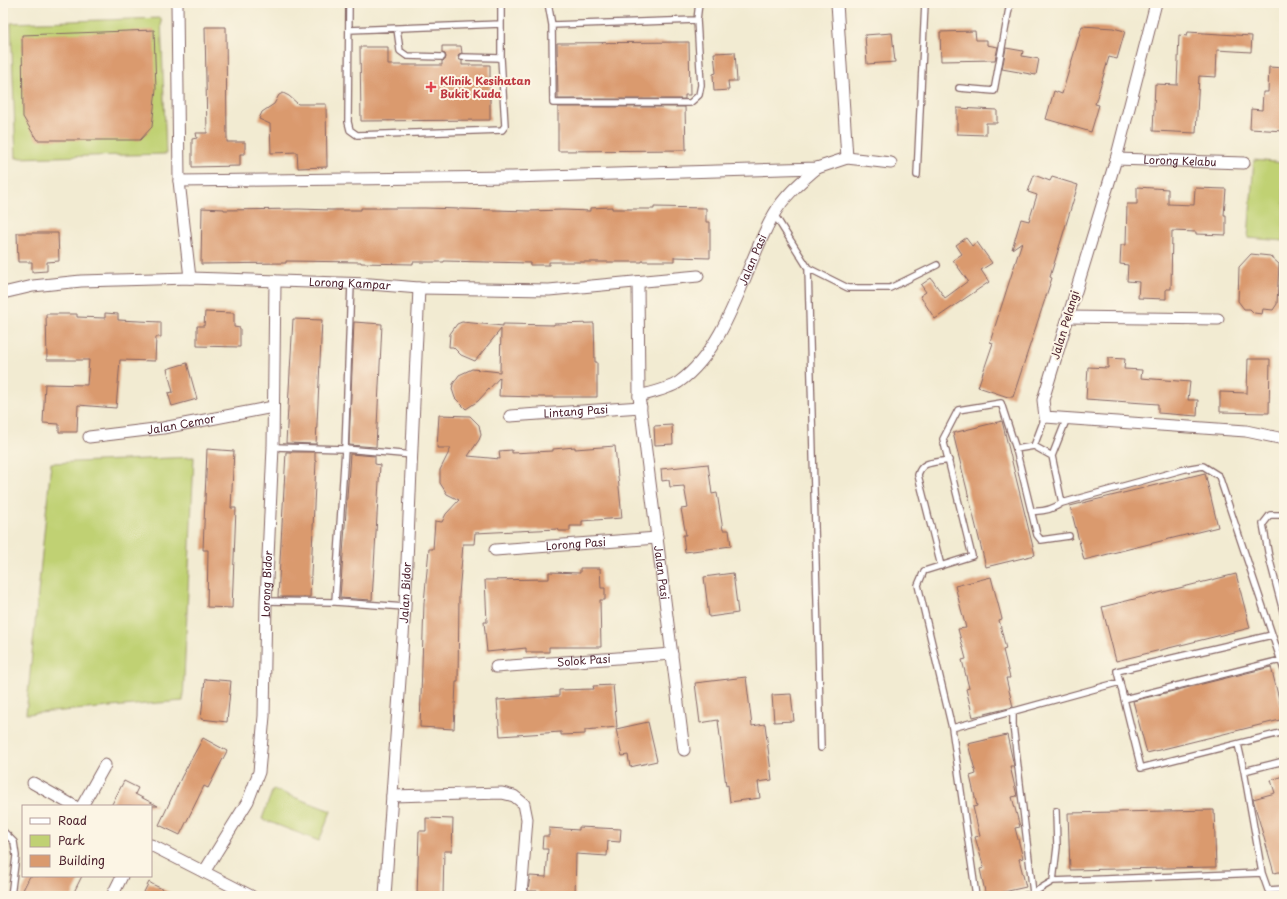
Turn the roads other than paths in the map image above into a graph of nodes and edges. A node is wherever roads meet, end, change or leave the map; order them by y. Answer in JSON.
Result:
{"nodes":[{"id":1,"x":177,"y":3,"type":"edge"},
{"id":2,"x":349,"y":3,"type":"edge"},
{"id":3,"x":501,"y":3,"type":"edge"},
{"id":4,"x":548,"y":3,"type":"edge"},
{"id":5,"x":699,"y":3,"type":"edge"},
{"id":6,"x":837,"y":3,"type":"edge"},
{"id":7,"x":925,"y":3,"type":"edge"},
{"id":8,"x":1010,"y":3,"type":"edge"},
{"id":9,"x":1156,"y":3,"type":"edge"},
{"id":10,"x":697,"y":20,"type":"junction"},
{"id":11,"x":501,"y":24,"type":"junction"},
{"id":12,"x":552,"y":25,"type":"junction"},
{"id":13,"x":397,"y":29,"type":"junction"},
{"id":14,"x":349,"y":30,"type":"junction"},
{"id":15,"x":442,"y":57,"type":"dead end"},
{"id":16,"x":462,"y":57,"type":"dead end"},
{"id":17,"x":501,"y":58,"type":"junction"},
{"id":18,"x":959,"y":88,"type":"dead end"},
{"id":19,"x":847,"y":158,"type":"junction"},
{"id":20,"x":1116,"y":159,"type":"junction"},
{"id":21,"x":891,"y":163,"type":"dead end"},
{"id":22,"x":1244,"y":163,"type":"dead end"},
{"id":23,"x":817,"y":168,"type":"junction"},
{"id":24,"x":917,"y":175,"type":"dead end"},
{"id":25,"x":179,"y":181,"type":"junction"},
{"id":26,"x":774,"y":214,"type":"junction"},
{"id":27,"x":936,"y":265,"type":"dead end"},
{"id":28,"x":808,"y":268,"type":"junction"},
{"id":29,"x":698,"y":276,"type":"dead end"},
{"id":30,"x":190,"y":278,"type":"junction"},
{"id":31,"x":275,"y":281,"type":"junction"},
{"id":32,"x":638,"y":282,"type":"junction"},
{"id":33,"x":351,"y":284,"type":"junction"},
{"id":34,"x":419,"y":288,"type":"junction"},
{"id":35,"x":3,"y":293,"type":"edge"},
{"id":36,"x":1068,"y":318,"type":"junction"},
{"id":37,"x":1218,"y":318,"type":"dead end"},
{"id":38,"x":640,"y":402,"type":"junction"},
{"id":39,"x":273,"y":407,"type":"junction"},
{"id":40,"x":510,"y":416,"type":"dead end"},
{"id":41,"x":1045,"y":417,"type":"junction"},
{"id":42,"x":1067,"y":418,"type":"junction"},
{"id":43,"x":89,"y":437,"type":"dead end"},
{"id":44,"x":1284,"y":439,"type":"edge"},
{"id":45,"x":1034,"y":446,"type":"junction"},
{"id":46,"x":273,"y":447,"type":"junction"},
{"id":47,"x":345,"y":449,"type":"junction"},
{"id":48,"x":1016,"y":449,"type":"junction"},
{"id":49,"x":413,"y":455,"type":"junction"},
{"id":50,"x":1052,"y":456,"type":"junction"},
{"id":51,"x":949,"y":460,"type":"junction"},
{"id":52,"x":1062,"y":503,"type":"junction"},
{"id":53,"x":1032,"y":511,"type":"junction"},
{"id":54,"x":1284,"y":515,"type":"edge"},
{"id":55,"x":1069,"y":536,"type":"dead end"},
{"id":56,"x":657,"y":538,"type":"junction"},
{"id":57,"x":495,"y":550,"type":"dead end"},
{"id":58,"x":941,"y":566,"type":"junction"},
{"id":59,"x":266,"y":601,"type":"junction"},
{"id":60,"x":336,"y":602,"type":"junction"},
{"id":61,"x":405,"y":607,"type":"junction"},
{"id":62,"x":1284,"y":615,"type":"edge"},
{"id":63,"x":1272,"y":635,"type":"junction"},
{"id":64,"x":672,"y":654,"type":"junction"},
{"id":65,"x":1281,"y":660,"type":"junction"},
{"id":66,"x":496,"y":667,"type":"dead end"},
{"id":67,"x":1284,"y":670,"type":"edge"},
{"id":68,"x":1120,"y":682,"type":"junction"},
{"id":69,"x":1124,"y":699,"type":"junction"},
{"id":70,"x":1013,"y":711,"type":"junction"},
{"id":71,"x":952,"y":728,"type":"junction"},
{"id":72,"x":1284,"y":732,"type":"edge"},
{"id":73,"x":1238,"y":744,"type":"junction"},
{"id":74,"x":821,"y":748,"type":"dead end"},
{"id":75,"x":684,"y":750,"type":"dead end"},
{"id":76,"x":1284,"y":760,"type":"edge"},
{"id":77,"x":105,"y":765,"type":"dead end"},
{"id":78,"x":1244,"y":771,"type":"junction"},
{"id":79,"x":33,"y":783,"type":"dead end"},
{"id":80,"x":392,"y":796,"type":"junction"},
{"id":81,"x":72,"y":805,"type":"edge"},
{"id":82,"x":83,"y":805,"type":"edge"},
{"id":83,"x":1056,"y":811,"type":"dead end"},
{"id":84,"x":3,"y":831,"type":"edge"},
{"id":85,"x":152,"y":846,"type":"edge"},
{"id":86,"x":204,"y":872,"type":"junction"},
{"id":87,"x":1262,"y":873,"type":"junction"},
{"id":88,"x":122,"y":877,"type":"edge"},
{"id":89,"x":1053,"y":881,"type":"junction"},
{"id":90,"x":1284,"y":889,"type":"edge"},
{"id":91,"x":1033,"y":893,"type":"junction"},
{"id":92,"x":11,"y":896,"type":"edge"},
{"id":93,"x":112,"y":896,"type":"edge"},
{"id":94,"x":251,"y":896,"type":"edge"},
{"id":95,"x":385,"y":896,"type":"edge"},
{"id":96,"x":521,"y":896,"type":"edge"},
{"id":97,"x":976,"y":896,"type":"edge"},
{"id":98,"x":1023,"y":896,"type":"edge"}],
"edges":[{"from":1,"to":25,"type":"street"},
{"from":2,"to":14,"type":"lane"},
{"from":3,"to":11,"type":"lane"},
{"from":4,"to":12,"type":"lane"},
{"from":5,"to":10,"type":"lane"},
{"from":6,"to":19,"type":"street"},
{"from":7,"to":24,"type":"lane"},
{"from":8,"to":18,"type":"lane"},
{"from":9,"to":20,"type":"street","name":"Jalan Pelangi"},
{"from":10,"to":12,"type":"lane"},
{"from":10,"to":12,"type":"lane"},
{"from":11,"to":13,"type":"lane"},
{"from":11,"to":17,"type":"lane"},
{"from":13,"to":14,"type":"lane"},
{"from":13,"to":15,"type":"lane"},
{"from":14,"to":17,"type":"lane"},
{"from":16,"to":17,"type":"lane"},
{"from":19,"to":21,"type":"street"},
{"from":19,"to":23,"type":"street"},
{"from":20,"to":22,"type":"street","name":"Lorong Kelabu"},
{"from":20,"to":36,"type":"street","name":"Jalan Pelangi"},
{"from":23,"to":25,"type":"street"},
{"from":23,"to":26,"type":"street","name":"Jalan Pasi"},
{"from":25,"to":30,"type":"street"},
{"from":26,"to":28,"type":"lane"},
{"from":26,"to":38,"type":"street","name":"Jalan Pasi"},
{"from":27,"to":28,"type":"lane"},
{"from":28,"to":74,"type":"lane"},
{"from":29,"to":32,"type":"street","name":"Lorong Kampar"},
{"from":30,"to":31,"type":"street","name":"Lorong Kampar"},
{"from":30,"to":35,"type":"street","name":"Lorong Kampar"},
{"from":31,"to":33,"type":"street","name":"Lorong Kampar"},
{"from":31,"to":39,"type":"street","name":"Lorong Bidor"},
{"from":32,"to":34,"type":"street","name":"Lorong Kampar"},
{"from":32,"to":38,"type":"street","name":"Jalan Pasi"},
{"from":33,"to":34,"type":"street","name":"Lorong Kampar"},
{"from":33,"to":47,"type":"lane"},
{"from":34,"to":49,"type":"street","name":"Jalan Bidor"},
{"from":36,"to":37,"type":"street"},
{"from":36,"to":41,"type":"street","name":"Jalan Pelangi"},
{"from":38,"to":40,"type":"street","name":"Lintang Pasi"},
{"from":38,"to":56,"type":"street","name":"Jalan Pasi"},
{"from":39,"to":43,"type":"street","name":"Jalan Cemor"},
{"from":39,"to":46,"type":"street","name":"Lorong Bidor"},
{"from":41,"to":42,"type":"street"},
{"from":41,"to":45,"type":"lane"},
{"from":42,"to":44,"type":"street"},
{"from":42,"to":50,"type":"lane"},
{"from":45,"to":48,"type":"lane"},
{"from":45,"to":50,"type":"lane"},
{"from":46,"to":47,"type":"lane"},
{"from":46,"to":59,"type":"street","name":"Lorong Bidor"},
{"from":47,"to":49,"type":"lane"},
{"from":47,"to":60,"type":"lane"},
{"from":48,"to":51,"type":"lane"},
{"from":48,"to":53,"type":"lane"},
{"from":49,"to":61,"type":"street","name":"Jalan Bidor"},
{"from":50,"to":52,"type":"lane"},
{"from":51,"to":58,"type":"lane"},
{"from":51,"to":58,"type":"lane"},
{"from":52,"to":53,"type":"lane"},
{"from":52,"to":63,"type":"lane"},
{"from":53,"to":55,"type":"lane"},
{"from":54,"to":62,"type":"lane"},
{"from":56,"to":57,"type":"street","name":"Lorong Pasi"},
{"from":56,"to":64,"type":"street","name":"Jalan Pasi"},
{"from":58,"to":71,"type":"lane"},
{"from":59,"to":60,"type":"lane"},
{"from":59,"to":86,"type":"street","name":"Lorong Bidor"},
{"from":60,"to":61,"type":"lane"},
{"from":61,"to":80,"type":"street","name":"Jalan Bidor"},
{"from":63,"to":65,"type":"lane"},
{"from":63,"to":68,"type":"lane"},
{"from":64,"to":66,"type":"street","name":"Solok Pasi"},
{"from":64,"to":75,"type":"street","name":"Jalan Pasi"},
{"from":65,"to":67,"type":"lane"},
{"from":65,"to":69,"type":"lane"},
{"from":68,"to":69,"type":"lane"},
{"from":68,"to":70,"type":"lane"},
{"from":69,"to":73,"type":"lane"},
{"from":70,"to":71,"type":"lane"},
{"from":70,"to":91,"type":"lane"},
{"from":71,"to":97,"type":"lane"},
{"from":72,"to":73,"type":"lane"},
{"from":73,"to":78,"type":"lane"},
{"from":76,"to":78,"type":"lane"},
{"from":77,"to":82,"type":"street"},
{"from":78,"to":87,"type":"lane"},
{"from":79,"to":81,"type":"street"},
{"from":80,"to":95,"type":"street","name":"Jalan Bidor"},
{"from":80,"to":96,"type":"street"},
{"from":83,"to":89,"type":"lane"},
{"from":84,"to":92,"type":"lane"},
{"from":85,"to":86,"type":"street"},
{"from":86,"to":94,"type":"street"},
{"from":87,"to":89,"type":"lane"},
{"from":87,"to":90,"type":"lane"},
{"from":88,"to":93,"type":"street"},
{"from":89,"to":91,"type":"lane"},
{"from":91,"to":98,"type":"lane"}]}
